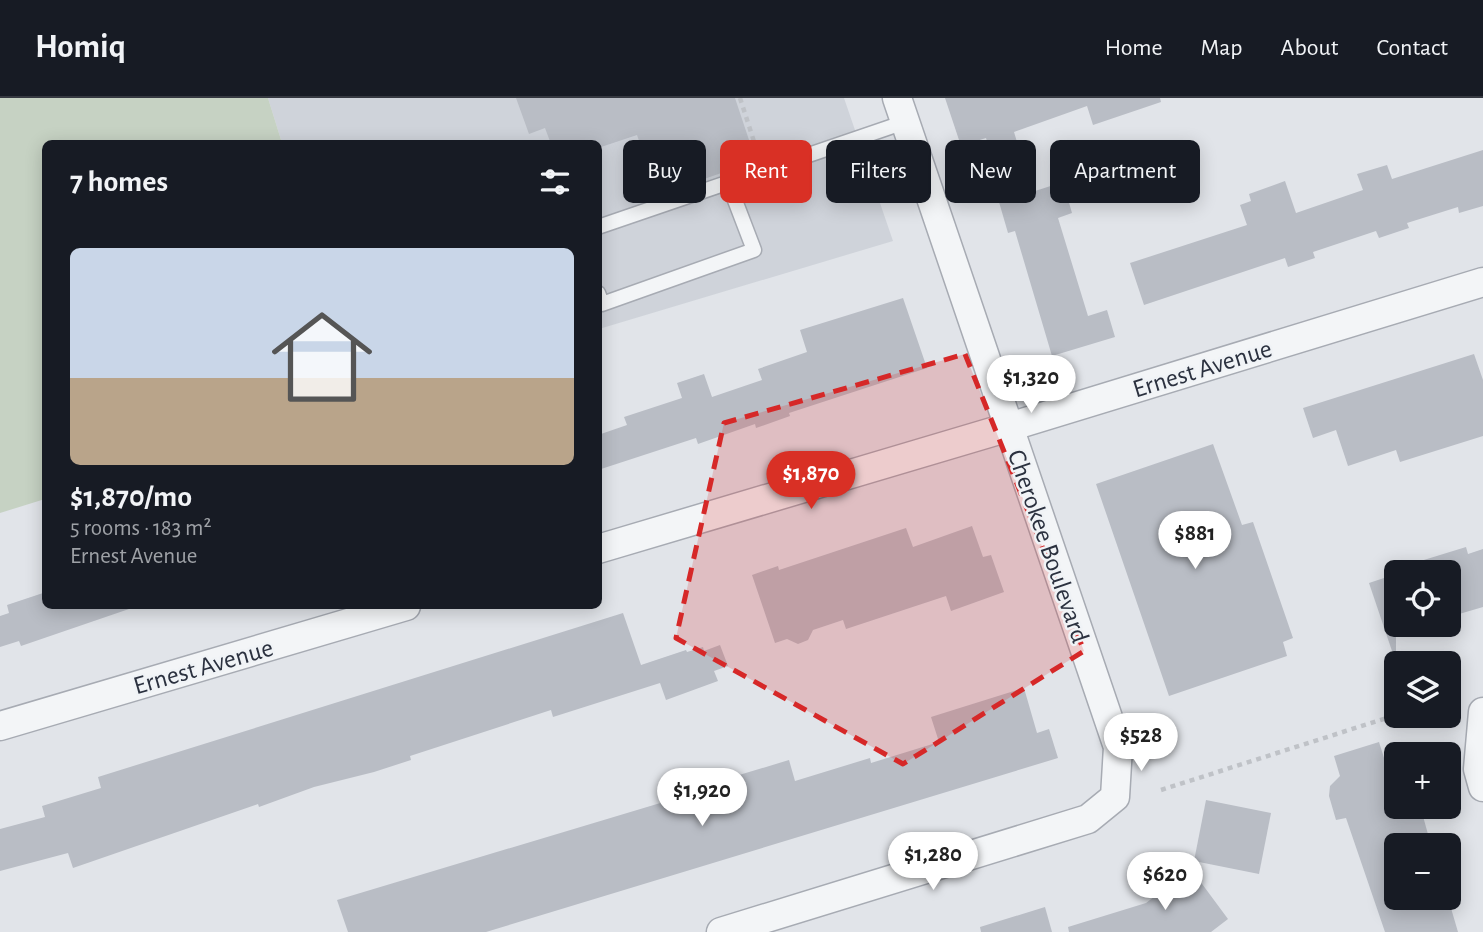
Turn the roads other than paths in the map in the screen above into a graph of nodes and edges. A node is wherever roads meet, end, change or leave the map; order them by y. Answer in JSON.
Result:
{"nodes":[{"id":1,"x":901,"y":110,"type":"edge"},
{"id":2,"x":812,"y":147,"type":"edge"},
{"id":3,"x":720,"y":185,"type":"edge"},
{"id":4,"x":736,"y":203,"type":"edge"},
{"id":5,"x":602,"y":226,"type":"edge"},
{"id":6,"x":1483,"y":282,"type":"edge"},
{"id":7,"x":602,"y":304,"type":"edge"},
{"id":8,"x":1009,"y":427,"type":"junction"},
{"id":9,"x":602,"y":548,"type":"edge"},
{"id":10,"x":396,"y":609,"type":"edge"},
{"id":11,"x":1483,"y":712,"type":"edge"},
{"id":12,"x":0,"y":726,"type":"edge"},
{"id":13,"x":1483,"y":787,"type":"edge"},
{"id":14,"x":721,"y":932,"type":"edge"}],
"edges":[{"from":1,"to":2,"type":"lane"},
{"from":1,"to":8,"type":"street","name":"Cherokee Boulevard"},
{"from":3,"to":5,"type":"lane"},
{"from":4,"to":7,"type":"lane"},
{"from":6,"to":8,"type":"street","name":"Ernest Avenue"},
{"from":8,"to":9,"type":"street","name":"Ernest Avenue"},
{"from":8,"to":14,"type":"street","name":"Cherokee Boulevard"},
{"from":10,"to":12,"type":"street","name":"Ernest Avenue"},
{"from":11,"to":13,"type":"street"}]}
